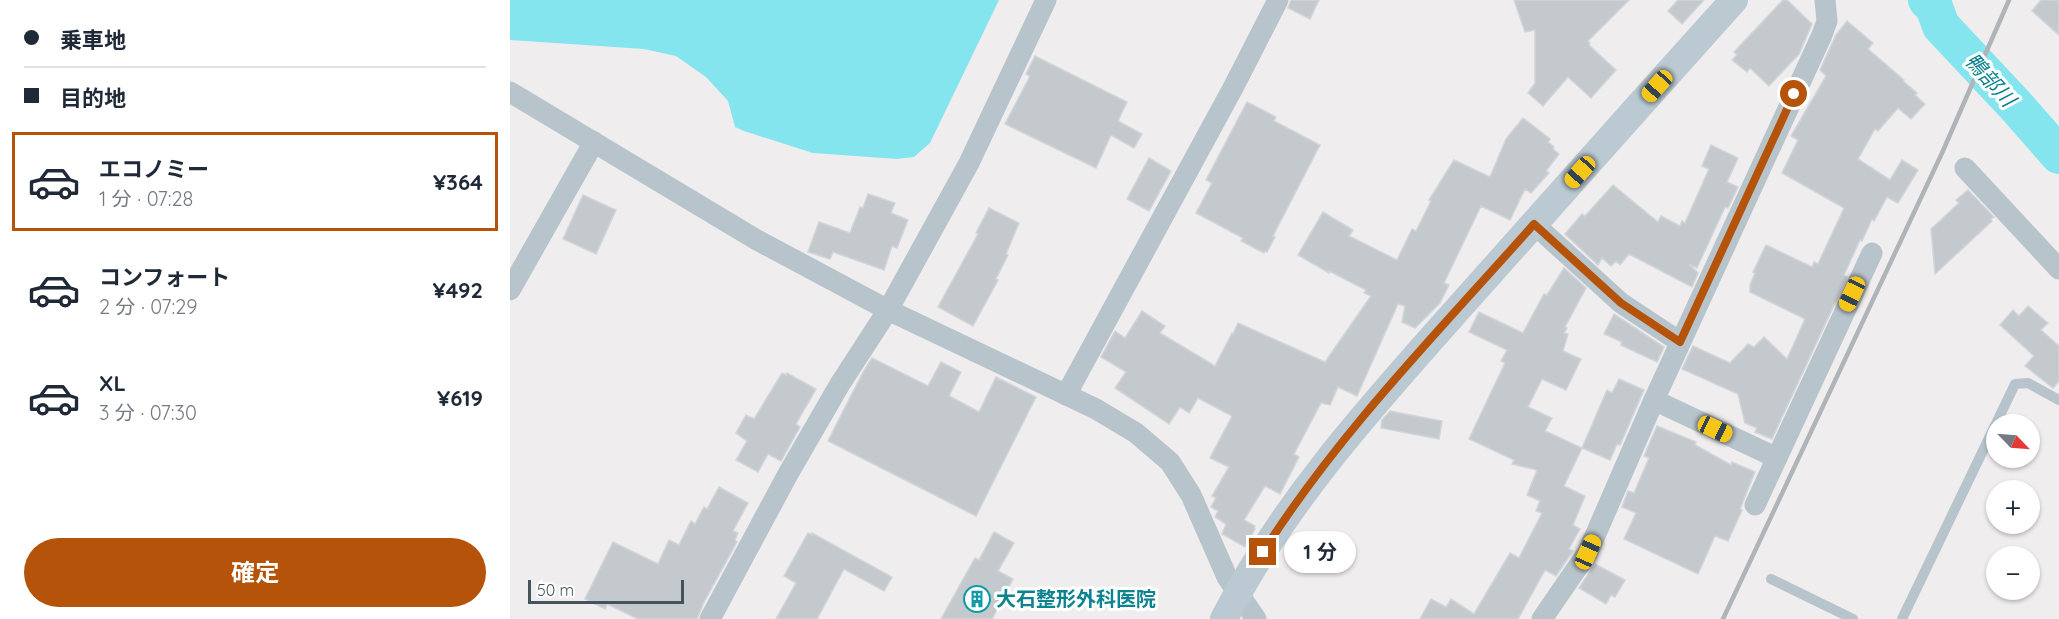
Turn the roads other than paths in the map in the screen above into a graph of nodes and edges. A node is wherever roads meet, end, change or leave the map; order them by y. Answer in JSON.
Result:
{"nodes":[{"id":1,"x":1046,"y":0,"type":"edge"},
{"id":2,"x":1278,"y":0,"type":"edge"},
{"id":3,"x":1734,"y":0,"type":"edge"},
{"id":4,"x":1825,"y":0,"type":"edge"},
{"id":5,"x":510,"y":93,"type":"edge"},
{"id":6,"x":594,"y":142,"type":"junction"},
{"id":7,"x":1965,"y":168,"type":"dead end"},
{"id":8,"x":1534,"y":224,"type":"junction"},
{"id":9,"x":1872,"y":253,"type":"dead end"},
{"id":10,"x":2059,"y":269,"type":"edge"},
{"id":11,"x":510,"y":290,"type":"edge"},
{"id":12,"x":888,"y":310,"type":"junction"},
{"id":13,"x":1680,"y":342,"type":"junction"},
{"id":14,"x":1066,"y":395,"type":"junction"},
{"id":15,"x":1654,"y":400,"type":"junction"},
{"id":16,"x":2059,"y":400,"type":"edge"},
{"id":17,"x":1777,"y":458,"type":"junction"},
{"id":18,"x":1755,"y":505,"type":"dead end"},
{"id":19,"x":1771,"y":579,"type":"dead end"},
{"id":20,"x":1238,"y":591,"type":"junction"},
{"id":21,"x":710,"y":619,"type":"edge"},
{"id":22,"x":1224,"y":619,"type":"edge"},
{"id":23,"x":1256,"y":619,"type":"edge"},
{"id":24,"x":1542,"y":619,"type":"edge"},
{"id":25,"x":1853,"y":619,"type":"edge"},
{"id":26,"x":1902,"y":619,"type":"edge"}],
"edges":[{"from":1,"to":12,"type":"street"},
{"from":2,"to":14,"type":"street"},
{"from":3,"to":8,"type":"street"},
{"from":4,"to":13,"type":"street"},
{"from":5,"to":6,"type":"street"},
{"from":6,"to":11,"type":"street"},
{"from":6,"to":12,"type":"street"},
{"from":7,"to":10,"type":"street"},
{"from":8,"to":13,"type":"street"},
{"from":8,"to":20,"type":"street"},
{"from":9,"to":17,"type":"street"},
{"from":12,"to":14,"type":"street"},
{"from":12,"to":21,"type":"street"},
{"from":13,"to":15,"type":"street"},
{"from":14,"to":20,"type":"street"},
{"from":15,"to":17,"type":"street"},
{"from":15,"to":24,"type":"street"},
{"from":16,"to":26,"type":"lane"},
{"from":17,"to":18,"type":"street"},
{"from":19,"to":25,"type":"lane"},
{"from":20,"to":22,"type":"street"},
{"from":20,"to":23,"type":"street"}]}
